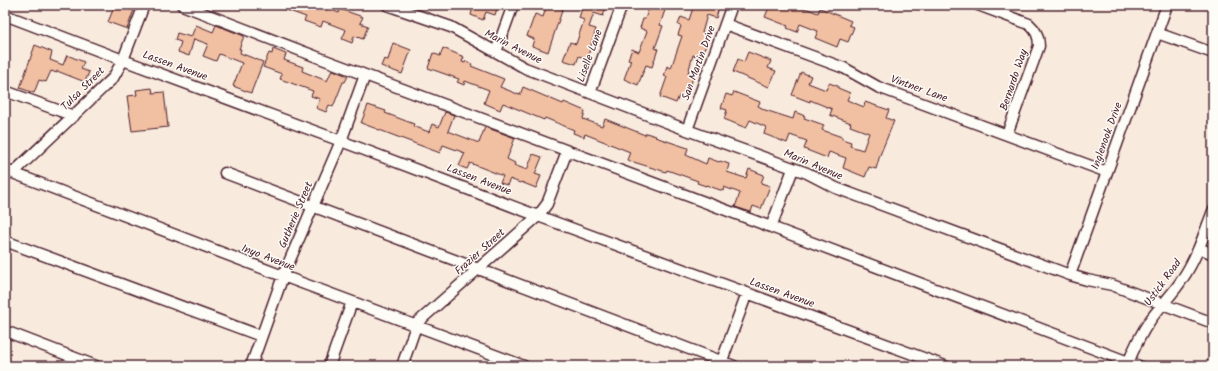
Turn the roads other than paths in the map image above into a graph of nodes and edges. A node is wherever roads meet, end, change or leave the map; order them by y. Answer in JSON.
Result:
{"nodes":[{"id":1,"x":144,"y":5,"type":"edge"},
{"id":2,"x":182,"y":5,"type":"edge"},
{"id":3,"x":387,"y":5,"type":"edge"},
{"id":4,"x":513,"y":5,"type":"edge"},
{"id":5,"x":622,"y":5,"type":"edge"},
{"id":6,"x":732,"y":5,"type":"edge"},
{"id":7,"x":978,"y":5,"type":"edge"},
{"id":8,"x":1167,"y":5,"type":"edge"},
{"id":9,"x":399,"y":7,"type":"edge"},
{"id":10,"x":5,"y":15,"type":"edge"},
{"id":11,"x":726,"y":24,"type":"junction"},
{"id":12,"x":1158,"y":33,"type":"junction"},
{"id":13,"x":496,"y":52,"type":"junction"},
{"id":14,"x":1213,"y":53,"type":"edge"},
{"id":15,"x":123,"y":60,"type":"junction"},
{"id":16,"x":364,"y":75,"type":"junction"},
{"id":17,"x":5,"y":90,"type":"edge"},
{"id":18,"x":590,"y":93,"type":"junction"},
{"id":19,"x":74,"y":116,"type":"junction"},
{"id":20,"x":687,"y":130,"type":"junction"},
{"id":21,"x":1007,"y":134,"type":"junction"},
{"id":22,"x":341,"y":140,"type":"junction"},
{"id":23,"x":567,"y":151,"type":"junction"},
{"id":24,"x":793,"y":168,"type":"junction"},
{"id":25,"x":9,"y":172,"type":"edge"},
{"id":26,"x":1107,"y":172,"type":"junction"},
{"id":27,"x":225,"y":173,"type":"dead end"},
{"id":28,"x":313,"y":207,"type":"junction"},
{"id":29,"x":1213,"y":211,"type":"edge"},
{"id":30,"x":538,"y":216,"type":"junction"},
{"id":31,"x":771,"y":226,"type":"junction"},
{"id":32,"x":5,"y":241,"type":"edge"},
{"id":33,"x":1199,"y":248,"type":"junction"},
{"id":34,"x":1213,"y":254,"type":"edge"},
{"id":35,"x":478,"y":269,"type":"junction"},
{"id":36,"x":1070,"y":275,"type":"junction"},
{"id":37,"x":283,"y":276,"type":"junction"},
{"id":38,"x":747,"y":293,"type":"junction"},
{"id":39,"x":352,"y":302,"type":"junction"},
{"id":40,"x":1162,"y":305,"type":"junction"},
{"id":41,"x":1213,"y":324,"type":"edge"},
{"id":42,"x":416,"y":326,"type":"junction"},
{"id":43,"x":5,"y":331,"type":"edge"},
{"id":44,"x":261,"y":336,"type":"junction"},
{"id":45,"x":721,"y":364,"type":"edge"},
{"id":46,"x":1128,"y":364,"type":"edge"},
{"id":47,"x":96,"y":366,"type":"edge"},
{"id":48,"x":250,"y":366,"type":"edge"},
{"id":49,"x":328,"y":366,"type":"edge"},
{"id":50,"x":402,"y":366,"type":"edge"},
{"id":51,"x":524,"y":366,"type":"edge"},
{"id":52,"x":734,"y":366,"type":"edge"},
{"id":53,"x":945,"y":366,"type":"edge"},
{"id":54,"x":1139,"y":366,"type":"edge"}],
"edges":[{"from":1,"to":15,"type":"street","name":"Tulsa Street"},
{"from":2,"to":16,"type":"street"},
{"from":3,"to":9,"type":"street","name":"Marin Avenue"},
{"from":4,"to":13,"type":"street"},
{"from":5,"to":18,"type":"street","name":"Liselle Lane"},
{"from":6,"to":11,"type":"street","name":"San Martin Drive"},
{"from":7,"to":21,"type":"street","name":"Bernardo Way"},
{"from":8,"to":12,"type":"street","name":"Inglenook Drive"},
{"from":9,"to":13,"type":"street","name":"Marin Avenue"},
{"from":10,"to":15,"type":"street","name":"Lassen Avenue"},
{"from":11,"to":20,"type":"street","name":"San Martin Drive"},
{"from":11,"to":21,"type":"street","name":"Vintner Lane"},
{"from":12,"to":14,"type":"street"},
{"from":12,"to":26,"type":"street","name":"Inglenook Drive"},
{"from":13,"to":18,"type":"street","name":"Marin Avenue"},
{"from":15,"to":19,"type":"street","name":"Tulsa Street"},
{"from":15,"to":22,"type":"street","name":"Lassen Avenue"},
{"from":16,"to":22,"type":"street","name":"Gutherie Street"},
{"from":16,"to":23,"type":"street"},
{"from":17,"to":19,"type":"street"},
{"from":18,"to":20,"type":"street","name":"Marin Avenue"},
{"from":19,"to":25,"type":"street","name":"Tulsa Street"},
{"from":20,"to":24,"type":"street","name":"Marin Avenue"},
{"from":21,"to":26,"type":"street","name":"Vintner Lane"},
{"from":22,"to":28,"type":"street","name":"Gutherie Street"},
{"from":22,"to":30,"type":"street","name":"Lassen Avenue"},
{"from":23,"to":30,"type":"street","name":"Frazier Street"},
{"from":23,"to":31,"type":"street"},
{"from":24,"to":31,"type":"street"},
{"from":24,"to":36,"type":"street","name":"Marin Avenue"},
{"from":25,"to":37,"type":"street","name":"Inyo Avenue"},
{"from":26,"to":36,"type":"street","name":"Inglenook Drive"},
{"from":27,"to":28,"type":"street"},
{"from":28,"to":35,"type":"street"},
{"from":28,"to":37,"type":"street","name":"Gutherie Street"},
{"from":29,"to":33,"type":"street","name":"Ustick Road"},
{"from":30,"to":35,"type":"street","name":"Frazier Street"},
{"from":30,"to":38,"type":"street","name":"Lassen Avenue"},
{"from":31,"to":46,"type":"street"},
{"from":32,"to":44,"type":"street"},
{"from":33,"to":34,"type":"street"},
{"from":33,"to":40,"type":"street","name":"Ustick Road"},
{"from":35,"to":42,"type":"street","name":"Frazier Street"},
{"from":35,"to":45,"type":"street"},
{"from":36,"to":40,"type":"street","name":"Marin Avenue"},
{"from":37,"to":39,"type":"street","name":"Inyo Avenue"},
{"from":37,"to":44,"type":"street","name":"Gutherie Street"},
{"from":38,"to":45,"type":"street"},
{"from":38,"to":53,"type":"street","name":"Lassen Avenue"},
{"from":39,"to":42,"type":"street","name":"Inyo Avenue"},
{"from":39,"to":49,"type":"street"},
{"from":40,"to":41,"type":"street","name":"Marin Avenue"},
{"from":40,"to":46,"type":"street","name":"Ustick Road"},
{"from":42,"to":50,"type":"street","name":"Frazier Street"},
{"from":42,"to":51,"type":"street","name":"Inyo Avenue"},
{"from":43,"to":47,"type":"street"},
{"from":44,"to":48,"type":"street","name":"Gutherie Street"},
{"from":45,"to":52,"type":"street"},
{"from":46,"to":54,"type":"street"}]}
